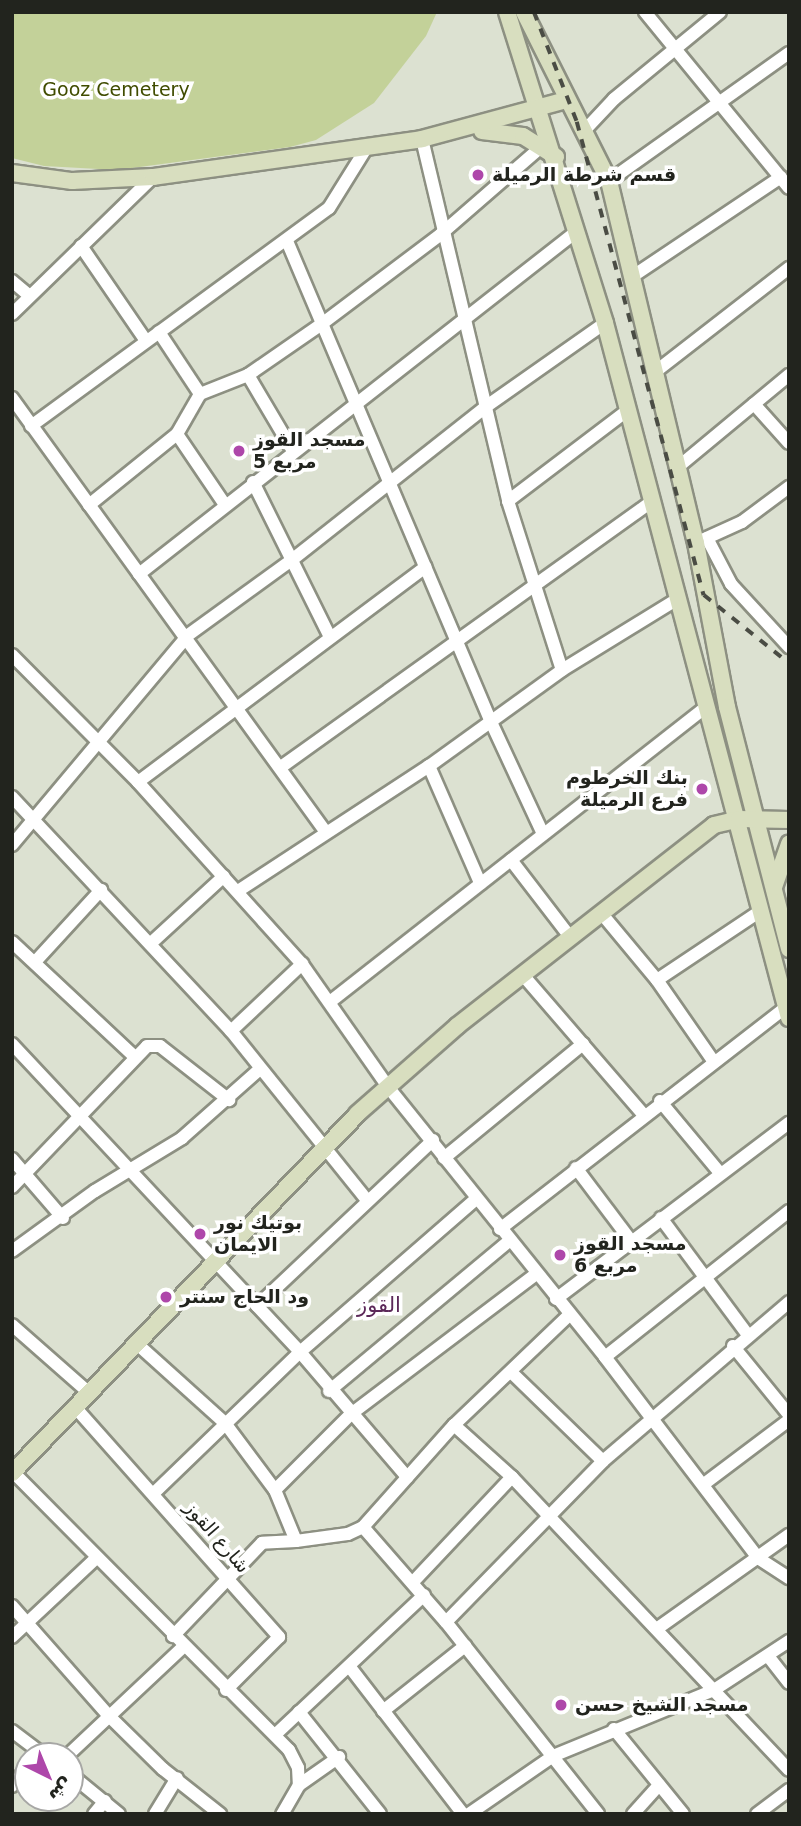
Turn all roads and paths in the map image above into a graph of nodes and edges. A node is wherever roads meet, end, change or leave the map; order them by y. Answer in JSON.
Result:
{"nodes":[{"id":1,"x":507,"y":12,"type":"edge"},
{"id":2,"x":524,"y":12,"type":"edge"},
{"id":3,"x":645,"y":12,"type":"edge"},
{"id":4,"x":720,"y":12,"type":"edge"},
{"id":5,"x":675,"y":49,"type":"junction"},
{"id":6,"x":789,"y":53,"type":"edge"},
{"id":7,"x":567,"y":100,"type":"junction"},
{"id":8,"x":719,"y":103,"type":"junction"},
{"id":9,"x":540,"y":109,"type":"junction"},
{"id":10,"x":462,"y":129,"type":"junction"},
{"id":11,"x":585,"y":130,"type":"junction"},
{"id":12,"x":422,"y":139,"type":"junction"},
{"id":13,"x":367,"y":147,"type":"junction"},
{"id":14,"x":541,"y":147,"type":"junction"},
{"id":15,"x":556,"y":157,"type":"junction"},
{"id":16,"x":12,"y":173,"type":"edge"},
{"id":17,"x":153,"y":177,"type":"junction"},
{"id":18,"x":610,"y":181,"type":"junction"},
{"id":19,"x":785,"y":182,"type":"edge"},
{"id":20,"x":578,"y":231,"type":"junction"},
{"id":21,"x":441,"y":234,"type":"junction"},
{"id":22,"x":287,"y":241,"type":"junction"},
{"id":23,"x":82,"y":246,"type":"junction"},
{"id":24,"x":789,"y":268,"type":"edge"},
{"id":25,"x":633,"y":276,"type":"junction"},
{"id":26,"x":12,"y":281,"type":"edge"},
{"id":27,"x":30,"y":296,"type":"junction"},
{"id":28,"x":12,"y":314,"type":"edge"},
{"id":29,"x":463,"y":320,"type":"junction"},
{"id":30,"x":323,"y":323,"type":"junction"},
{"id":31,"x":605,"y":323,"type":"junction"},
{"id":32,"x":159,"y":332,"type":"junction"},
{"id":33,"x":146,"y":341,"type":"junction"},
{"id":34,"x":655,"y":372,"type":"junction"},
{"id":35,"x":248,"y":375,"type":"junction"},
{"id":36,"x":789,"y":375,"type":"edge"},
{"id":37,"x":200,"y":394,"type":"junction"},
{"id":38,"x":12,"y":398,"type":"edge"},
{"id":39,"x":358,"y":401,"type":"junction"},
{"id":40,"x":754,"y":404,"type":"junction"},
{"id":41,"x":484,"y":408,"type":"junction"},
{"id":42,"x":628,"y":410,"type":"junction"},
{"id":43,"x":31,"y":426,"type":"junction"},
{"id":44,"x":177,"y":433,"type":"junction"},
{"id":45,"x":789,"y":443,"type":"edge"},
{"id":46,"x":293,"y":451,"type":"junction"},
{"id":47,"x":678,"y":467,"type":"junction"},
{"id":48,"x":391,"y":481,"type":"junction"},
{"id":49,"x":253,"y":482,"type":"junction"},
{"id":50,"x":789,"y":487,"type":"edge"},
{"id":51,"x":652,"y":500,"type":"junction"},
{"id":52,"x":508,"y":501,"type":"junction"},
{"id":53,"x":89,"y":505,"type":"junction"},
{"id":54,"x":225,"y":505,"type":"junction"},
{"id":55,"x":702,"y":541,"type":"junction"},
{"id":56,"x":293,"y":559,"type":"junction"},
{"id":57,"x":425,"y":567,"type":"junction"},
{"id":58,"x":139,"y":574,"type":"junction"},
{"id":59,"x":534,"y":582,"type":"junction"},
{"id":60,"x":679,"y":598,"type":"junction"},
{"id":61,"x":188,"y":635,"type":"junction"},
{"id":62,"x":329,"y":635,"type":"junction"},
{"id":63,"x":457,"y":640,"type":"junction"},
{"id":64,"x":789,"y":647,"type":"edge"},
{"id":65,"x":12,"y":655,"type":"edge"},
{"id":66,"x":562,"y":670,"type":"junction"},
{"id":67,"x":236,"y":705,"type":"junction"},
{"id":68,"x":707,"y":706,"type":"junction"},
{"id":69,"x":491,"y":722,"type":"junction"},
{"id":70,"x":98,"y":743,"type":"junction"},
{"id":71,"x":429,"y":766,"type":"junction"},
{"id":72,"x":281,"y":767,"type":"junction"},
{"id":73,"x":138,"y":782,"type":"junction"},
{"id":74,"x":12,"y":797,"type":"edge"},
{"id":75,"x":747,"y":819,"type":"junction"},
{"id":76,"x":35,"y":820,"type":"junction"},
{"id":77,"x":789,"y":820,"type":"edge"},
{"id":78,"x":325,"y":831,"type":"junction"},
{"id":79,"x":543,"y":834,"type":"junction"},
{"id":80,"x":789,"y":838,"type":"edge"},
{"id":81,"x":789,"y":844,"type":"edge"},
{"id":82,"x":12,"y":845,"type":"edge"},
{"id":83,"x":753,"y":846,"type":"junction"},
{"id":84,"x":512,"y":860,"type":"junction"},
{"id":85,"x":224,"y":876,"type":"junction"},
{"id":86,"x":480,"y":883,"type":"junction"},
{"id":87,"x":101,"y":890,"type":"junction"},
{"id":88,"x":773,"y":890,"type":"junction"},
{"id":89,"x":238,"y":891,"type":"junction"},
{"id":90,"x":762,"y":910,"type":"junction"},
{"id":91,"x":602,"y":914,"type":"junction"},
{"id":92,"x":570,"y":937,"type":"junction"},
{"id":93,"x":150,"y":944,"type":"junction"},
{"id":94,"x":14,"y":946,"type":"edge"},
{"id":95,"x":789,"y":948,"type":"edge"},
{"id":96,"x":35,"y":962,"type":"junction"},
{"id":97,"x":302,"y":964,"type":"junction"},
{"id":98,"x":522,"y":974,"type":"junction"},
{"id":99,"x":657,"y":980,"type":"junction"},
{"id":100,"x":331,"y":1000,"type":"junction"},
{"id":101,"x":787,"y":1012,"type":"edge"},
{"id":102,"x":230,"y":1031,"type":"junction"},
{"id":103,"x":12,"y":1044,"type":"edge"},
{"id":104,"x":583,"y":1044,"type":"junction"},
{"id":105,"x":134,"y":1056,"type":"junction"},
{"id":106,"x":712,"y":1059,"type":"junction"},
{"id":107,"x":260,"y":1069,"type":"junction"},
{"id":108,"x":388,"y":1087,"type":"junction"},
{"id":109,"x":229,"y":1100,"type":"junction"},
{"id":110,"x":660,"y":1101,"type":"junction"},
{"id":111,"x":79,"y":1114,"type":"junction"},
{"id":112,"x":643,"y":1114,"type":"junction"},
{"id":113,"x":789,"y":1124,"type":"edge"},
{"id":114,"x":433,"y":1140,"type":"junction"},
{"id":115,"x":323,"y":1149,"type":"junction"},
{"id":116,"x":444,"y":1158,"type":"junction"},
{"id":117,"x":12,"y":1159,"type":"edge"},
{"id":118,"x":576,"y":1168,"type":"junction"},
{"id":119,"x":132,"y":1170,"type":"junction"},
{"id":120,"x":720,"y":1173,"type":"junction"},
{"id":121,"x":26,"y":1174,"type":"junction"},
{"id":122,"x":12,"y":1187,"type":"edge"},
{"id":123,"x":366,"y":1199,"type":"junction"},
{"id":124,"x":476,"y":1199,"type":"junction"},
{"id":125,"x":789,"y":1211,"type":"edge"},
{"id":126,"x":63,"y":1218,"type":"junction"},
{"id":127,"x":661,"y":1218,"type":"junction"},
{"id":128,"x":500,"y":1228,"type":"junction"},
{"id":129,"x":509,"y":1241,"type":"junction"},
{"id":130,"x":631,"y":1241,"type":"junction"},
{"id":131,"x":12,"y":1251,"type":"edge"},
{"id":132,"x":217,"y":1261,"type":"junction"},
{"id":133,"x":535,"y":1275,"type":"junction"},
{"id":134,"x":704,"y":1276,"type":"junction"},
{"id":135,"x":555,"y":1300,"type":"junction"},
{"id":136,"x":789,"y":1302,"type":"edge"},
{"id":137,"x":257,"y":1306,"type":"junction"},
{"id":138,"x":569,"y":1316,"type":"junction"},
{"id":139,"x":12,"y":1325,"type":"edge"},
{"id":140,"x":748,"y":1335,"type":"junction"},
{"id":141,"x":135,"y":1342,"type":"junction"},
{"id":142,"x":733,"y":1346,"type":"junction"},
{"id":143,"x":300,"y":1352,"type":"junction"},
{"id":144,"x":605,"y":1357,"type":"junction"},
{"id":145,"x":511,"y":1372,"type":"junction"},
{"id":146,"x":329,"y":1391,"type":"junction"},
{"id":147,"x":89,"y":1393,"type":"junction"},
{"id":148,"x":74,"y":1406,"type":"junction"},
{"id":149,"x":351,"y":1414,"type":"junction"},
{"id":150,"x":789,"y":1417,"type":"edge"},
{"id":151,"x":652,"y":1418,"type":"junction"},
{"id":152,"x":225,"y":1423,"type":"junction"},
{"id":153,"x":454,"y":1426,"type":"junction"},
{"id":154,"x":603,"y":1461,"type":"junction"},
{"id":155,"x":13,"y":1472,"type":"edge"},
{"id":156,"x":407,"y":1477,"type":"junction"},
{"id":157,"x":512,"y":1477,"type":"junction"},
{"id":158,"x":704,"y":1484,"type":"junction"},
{"id":159,"x":275,"y":1490,"type":"junction"},
{"id":160,"x":154,"y":1493,"type":"junction"},
{"id":161,"x":547,"y":1516,"type":"junction"},
{"id":162,"x":363,"y":1527,"type":"junction"},
{"id":163,"x":789,"y":1535,"type":"edge"},
{"id":164,"x":296,"y":1541,"type":"junction"},
{"id":165,"x":96,"y":1558,"type":"junction"},
{"id":166,"x":758,"y":1558,"type":"junction"},
{"id":167,"x":227,"y":1577,"type":"junction"},
{"id":168,"x":789,"y":1578,"type":"edge"},
{"id":169,"x":413,"y":1582,"type":"junction"},
{"id":170,"x":424,"y":1595,"type":"junction"},
{"id":171,"x":12,"y":1606,"type":"edge"},
{"id":172,"x":29,"y":1622,"type":"junction"},
{"id":173,"x":446,"y":1622,"type":"junction"},
{"id":174,"x":658,"y":1628,"type":"junction"},
{"id":175,"x":173,"y":1636,"type":"junction"},
{"id":176,"x":12,"y":1637,"type":"edge"},
{"id":177,"x":789,"y":1641,"type":"edge"},
{"id":178,"x":465,"y":1646,"type":"junction"},
{"id":179,"x":183,"y":1647,"type":"junction"},
{"id":180,"x":768,"y":1656,"type":"junction"},
{"id":181,"x":349,"y":1666,"type":"junction"},
{"id":182,"x":789,"y":1683,"type":"edge"},
{"id":183,"x":226,"y":1690,"type":"junction"},
{"id":184,"x":714,"y":1690,"type":"junction"},
{"id":185,"x":383,"y":1711,"type":"junction"},
{"id":186,"x":299,"y":1712,"type":"junction"},
{"id":187,"x":110,"y":1717,"type":"junction"},
{"id":188,"x":614,"y":1729,"type":"junction"},
{"id":189,"x":276,"y":1734,"type":"junction"},
{"id":190,"x":82,"y":1742,"type":"edge"},
{"id":191,"x":553,"y":1756,"type":"junction"},
{"id":192,"x":339,"y":1757,"type":"junction"},
{"id":193,"x":789,"y":1770,"type":"edge"},
{"id":194,"x":177,"y":1778,"type":"junction"},
{"id":195,"x":84,"y":1785,"type":"edge"},
{"id":196,"x":299,"y":1785,"type":"junction"},
{"id":197,"x":659,"y":1785,"type":"junction"},
{"id":198,"x":789,"y":1790,"type":"edge"},
{"id":199,"x":105,"y":1801,"type":"junction"},
{"id":200,"x":377,"y":1813,"type":"edge"},
{"id":201,"x":94,"y":1814,"type":"edge"},
{"id":202,"x":119,"y":1814,"type":"edge"},
{"id":203,"x":155,"y":1814,"type":"edge"},
{"id":204,"x":220,"y":1814,"type":"edge"},
{"id":205,"x":282,"y":1814,"type":"edge"},
{"id":206,"x":463,"y":1814,"type":"edge"},
{"id":207,"x":469,"y":1814,"type":"edge"},
{"id":208,"x":598,"y":1814,"type":"edge"},
{"id":209,"x":633,"y":1814,"type":"edge"},
{"id":210,"x":683,"y":1814,"type":"edge"},
{"id":211,"x":757,"y":1814,"type":"edge"}],
"edges":[{"from":1,"to":9,"type":"main road"},
{"from":2,"to":7,"type":"main road"},
{"from":3,"to":5,"type":"street"},
{"from":4,"to":5,"type":"street"},
{"from":5,"to":8,"type":"street"},
{"from":5,"to":11,"type":"street"},
{"from":6,"to":8,"type":"street"},
{"from":7,"to":9,"type":"main road"},
{"from":7,"to":11,"type":"main road"},
{"from":8,"to":18,"type":"street"},
{"from":8,"to":19,"type":"street"},
{"from":9,"to":10,"type":"main road"},
{"from":9,"to":15,"type":"main road"},
{"from":10,"to":12,"type":"main road"},
{"from":10,"to":14,"type":"main road"},
{"from":11,"to":18,"type":"main road"},
{"from":12,"to":13,"type":"main road"},
{"from":12,"to":21,"type":"street"},
{"from":13,"to":17,"type":"main road"},
{"from":13,"to":22,"type":"street"},
{"from":14,"to":15,"type":"main road"},
{"from":14,"to":21,"type":"street"},
{"from":15,"to":20,"type":"main road"},
{"from":16,"to":17,"type":"main road"},
{"from":17,"to":23,"type":"street"},
{"from":18,"to":25,"type":"main road"},
{"from":19,"to":25,"type":"street"},
{"from":20,"to":29,"type":"street"},
{"from":20,"to":31,"type":"main road"},
{"from":21,"to":29,"type":"street"},
{"from":21,"to":30,"type":"street"},
{"from":22,"to":30,"type":"street"},
{"from":22,"to":32,"type":"street"},
{"from":23,"to":27,"type":"street"},
{"from":23,"to":33,"type":"street"},
{"from":24,"to":34,"type":"street"},
{"from":25,"to":34,"type":"main road"},
{"from":26,"to":27,"type":"street"},
{"from":27,"to":28,"type":"street"},
{"from":29,"to":39,"type":"street"},
{"from":29,"to":41,"type":"street"},
{"from":30,"to":35,"type":"street"},
{"from":30,"to":39,"type":"street"},
{"from":31,"to":41,"type":"street"},
{"from":31,"to":42,"type":"main road"},
{"from":32,"to":33,"type":"street"},
{"from":32,"to":37,"type":"street"},
{"from":33,"to":43,"type":"street"},
{"from":34,"to":47,"type":"main road"},
{"from":35,"to":37,"type":"street"},
{"from":35,"to":46,"type":"street"},
{"from":36,"to":40,"type":"street"},
{"from":37,"to":44,"type":"street"},
{"from":38,"to":43,"type":"street"},
{"from":39,"to":46,"type":"street"},
{"from":39,"to":48,"type":"street"},
{"from":40,"to":45,"type":"street"},
{"from":40,"to":47,"type":"street"},
{"from":41,"to":48,"type":"street"},
{"from":41,"to":52,"type":"street"},
{"from":42,"to":51,"type":"main road"},
{"from":42,"to":52,"type":"street"},
{"from":43,"to":53,"type":"street"},
{"from":44,"to":53,"type":"street"},
{"from":44,"to":54,"type":"street"},
{"from":46,"to":49,"type":"street"},
{"from":47,"to":55,"type":"main road"},
{"from":48,"to":56,"type":"street"},
{"from":48,"to":57,"type":"street"},
{"from":49,"to":54,"type":"street"},
{"from":49,"to":56,"type":"street"},
{"from":50,"to":55,"type":"street"},
{"from":51,"to":59,"type":"street"},
{"from":51,"to":60,"type":"main road"},
{"from":52,"to":59,"type":"street"},
{"from":53,"to":58,"type":"street"},
{"from":54,"to":58,"type":"street"},
{"from":55,"to":64,"type":"street"},
{"from":55,"to":75,"type":"main road"},
{"from":56,"to":61,"type":"street"},
{"from":56,"to":62,"type":"street"},
{"from":57,"to":62,"type":"street"},
{"from":57,"to":63,"type":"street"},
{"from":58,"to":61,"type":"street"},
{"from":59,"to":63,"type":"street"},
{"from":59,"to":66,"type":"street"},
{"from":60,"to":66,"type":"street"},
{"from":60,"to":68,"type":"main road"},
{"from":61,"to":67,"type":"street"},
{"from":61,"to":70,"type":"street"},
{"from":62,"to":67,"type":"street"},
{"from":63,"to":69,"type":"street"},
{"from":63,"to":72,"type":"street"},
{"from":65,"to":70,"type":"street"},
{"from":66,"to":69,"type":"street"},
{"from":67,"to":72,"type":"street"},
{"from":67,"to":73,"type":"street"},
{"from":68,"to":75,"type":"main road"},
{"from":68,"to":79,"type":"street"},
{"from":69,"to":71,"type":"street"},
{"from":69,"to":79,"type":"street"},
{"from":70,"to":73,"type":"street"},
{"from":70,"to":76,"type":"street"},
{"from":71,"to":78,"type":"street"},
{"from":71,"to":86,"type":"street"},
{"from":72,"to":78,"type":"street"},
{"from":73,"to":85,"type":"street"},
{"from":74,"to":76,"type":"street"},
{"from":75,"to":77,"type":"main road"},
{"from":75,"to":83,"type":"main road"},
{"from":75,"to":91,"type":"main road"},
{"from":76,"to":82,"type":"street"},
{"from":76,"to":87,"type":"street"},
{"from":78,"to":89,"type":"street"},
{"from":79,"to":84,"type":"street"},
{"from":80,"to":83,"type":"main road"},
{"from":81,"to":88,"type":"main road"},
{"from":83,"to":88,"type":"main road"},
{"from":83,"to":90,"type":"main road"},
{"from":84,"to":86,"type":"street"},
{"from":84,"to":92,"type":"street"},
{"from":85,"to":89,"type":"street"},
{"from":85,"to":93,"type":"street"},
{"from":86,"to":100,"type":"street"},
{"from":87,"to":93,"type":"street"},
{"from":87,"to":96,"type":"street"},
{"from":88,"to":95,"type":"main road"},
{"from":89,"to":97,"type":"street"},
{"from":90,"to":99,"type":"street"},
{"from":90,"to":101,"type":"main road"},
{"from":91,"to":92,"type":"main road"},
{"from":91,"to":99,"type":"street"},
{"from":92,"to":98,"type":"main road"},
{"from":93,"to":102,"type":"street"},
{"from":94,"to":96,"type":"street"},
{"from":96,"to":105,"type":"street"},
{"from":97,"to":100,"type":"street"},
{"from":97,"to":102,"type":"street"},
{"from":98,"to":104,"type":"street"},
{"from":98,"to":108,"type":"main road"},
{"from":99,"to":106,"type":"street"},
{"from":100,"to":108,"type":"street"},
{"from":101,"to":106,"type":"street"},
{"from":102,"to":107,"type":"street"},
{"from":103,"to":111,"type":"street"},
{"from":104,"to":112,"type":"street"},
{"from":104,"to":116,"type":"street"},
{"from":105,"to":109,"type":"street"},
{"from":105,"to":111,"type":"street"},
{"from":106,"to":110,"type":"street"},
{"from":107,"to":109,"type":"street"},
{"from":107,"to":115,"type":"street"},
{"from":108,"to":114,"type":"street"},
{"from":108,"to":115,"type":"main road"},
{"from":109,"to":119,"type":"street"},
{"from":110,"to":112,"type":"street"},
{"from":110,"to":120,"type":"street"},
{"from":111,"to":119,"type":"street"},
{"from":111,"to":121,"type":"street"},
{"from":112,"to":118,"type":"street"},
{"from":113,"to":120,"type":"street"},
{"from":114,"to":116,"type":"street"},
{"from":114,"to":123,"type":"street"},
{"from":115,"to":123,"type":"street"},
{"from":115,"to":132,"type":"main road"},
{"from":116,"to":124,"type":"street"},
{"from":117,"to":121,"type":"street"},
{"from":118,"to":128,"type":"street"},
{"from":118,"to":130,"type":"street"},
{"from":119,"to":126,"type":"street"},
{"from":119,"to":132,"type":"street"},
{"from":120,"to":127,"type":"street"},
{"from":121,"to":122,"type":"street"},
{"from":121,"to":126,"type":"street"},
{"from":123,"to":137,"type":"street"},
{"from":124,"to":128,"type":"street"},
{"from":124,"to":143,"type":"street"},
{"from":125,"to":134,"type":"street"},
{"from":126,"to":131,"type":"street"},
{"from":127,"to":130,"type":"street"},
{"from":127,"to":134,"type":"street"},
{"from":128,"to":129,"type":"street"},
{"from":129,"to":133,"type":"street"},
{"from":129,"to":146,"type":"street"},
{"from":130,"to":135,"type":"street"},
{"from":132,"to":137,"type":"street"},
{"from":132,"to":141,"type":"main road"},
{"from":133,"to":135,"type":"street"},
{"from":133,"to":149,"type":"street"},
{"from":134,"to":140,"type":"street"},
{"from":134,"to":144,"type":"street"},
{"from":135,"to":138,"type":"street"},
{"from":136,"to":140,"type":"street"},
{"from":137,"to":143,"type":"street"},
{"from":138,"to":144,"type":"street"},
{"from":138,"to":145,"type":"street"},
{"from":139,"to":147,"type":"street"},
{"from":140,"to":142,"type":"street"},
{"from":141,"to":147,"type":"main road"},
{"from":141,"to":152,"type":"street"},
{"from":142,"to":150,"type":"street"},
{"from":142,"to":151,"type":"street"},
{"from":143,"to":146,"type":"street"},
{"from":143,"to":152,"type":"street"},
{"from":144,"to":151,"type":"street"},
{"from":145,"to":153,"type":"street"},
{"from":145,"to":154,"type":"street"},
{"from":146,"to":149,"type":"street"},
{"from":147,"to":148,"type":"main road"},
{"from":148,"to":155,"type":"main road"},
{"from":148,"to":160,"type":"street","name":"شارع القوز"},
{"from":149,"to":156,"type":"street"},
{"from":149,"to":159,"type":"street"},
{"from":150,"to":158,"type":"street"},
{"from":151,"to":154,"type":"street"},
{"from":151,"to":158,"type":"street"},
{"from":152,"to":159,"type":"street"},
{"from":152,"to":160,"type":"street"},
{"from":153,"to":156,"type":"street"},
{"from":153,"to":157,"type":"street"},
{"from":154,"to":161,"type":"street"},
{"from":155,"to":165,"type":"street"},
{"from":156,"to":162,"type":"street"},
{"from":157,"to":161,"type":"street"},
{"from":157,"to":169,"type":"street"},
{"from":158,"to":166,"type":"street"},
{"from":159,"to":164,"type":"street"},
{"from":160,"to":167,"type":"street","name":"شارع القوز"},
{"from":161,"to":173,"type":"street"},
{"from":161,"to":174,"type":"street"},
{"from":162,"to":164,"type":"street"},
{"from":162,"to":169,"type":"street"},
{"from":163,"to":166,"type":"street"},
{"from":164,"to":167,"type":"street"},
{"from":165,"to":172,"type":"street"},
{"from":165,"to":175,"type":"street"},
{"from":166,"to":168,"type":"street"},
{"from":166,"to":174,"type":"street"},
{"from":167,"to":175,"type":"street"},
{"from":167,"to":183,"type":"street","name":"شارع القوز"},
{"from":169,"to":170,"type":"street"},
{"from":170,"to":173,"type":"street"},
{"from":170,"to":181,"type":"street"},
{"from":171,"to":172,"type":"street"},
{"from":172,"to":176,"type":"street"},
{"from":172,"to":187,"type":"street"},
{"from":173,"to":178,"type":"street"},
{"from":174,"to":184,"type":"street"},
{"from":175,"to":179,"type":"street"},
{"from":177,"to":180,"type":"street"},
{"from":178,"to":185,"type":"street"},
{"from":178,"to":191,"type":"street"},
{"from":179,"to":183,"type":"street"},
{"from":179,"to":187,"type":"street"},
{"from":180,"to":182,"type":"street"},
{"from":180,"to":184,"type":"street"},
{"from":181,"to":185,"type":"street"},
{"from":181,"to":186,"type":"street"},
{"from":183,"to":189,"type":"street"},
{"from":184,"to":188,"type":"street"},
{"from":184,"to":193,"type":"street"},
{"from":185,"to":206,"type":"street"},
{"from":186,"to":189,"type":"street"},
{"from":186,"to":192,"type":"street"},
{"from":187,"to":190,"type":"street"},
{"from":187,"to":194,"type":"street"},
{"from":188,"to":191,"type":"street"},
{"from":188,"to":197,"type":"street"},
{"from":189,"to":196,"type":"street"},
{"from":191,"to":207,"type":"street"},
{"from":191,"to":208,"type":"street"},
{"from":192,"to":196,"type":"street"},
{"from":192,"to":200,"type":"street"},
{"from":194,"to":203,"type":"street"},
{"from":194,"to":204,"type":"street"},
{"from":195,"to":199,"type":"street"},
{"from":196,"to":205,"type":"street"},
{"from":197,"to":209,"type":"street"},
{"from":197,"to":210,"type":"street"},
{"from":198,"to":211,"type":"street"},
{"from":199,"to":201,"type":"street"},
{"from":199,"to":202,"type":"street"}]}
